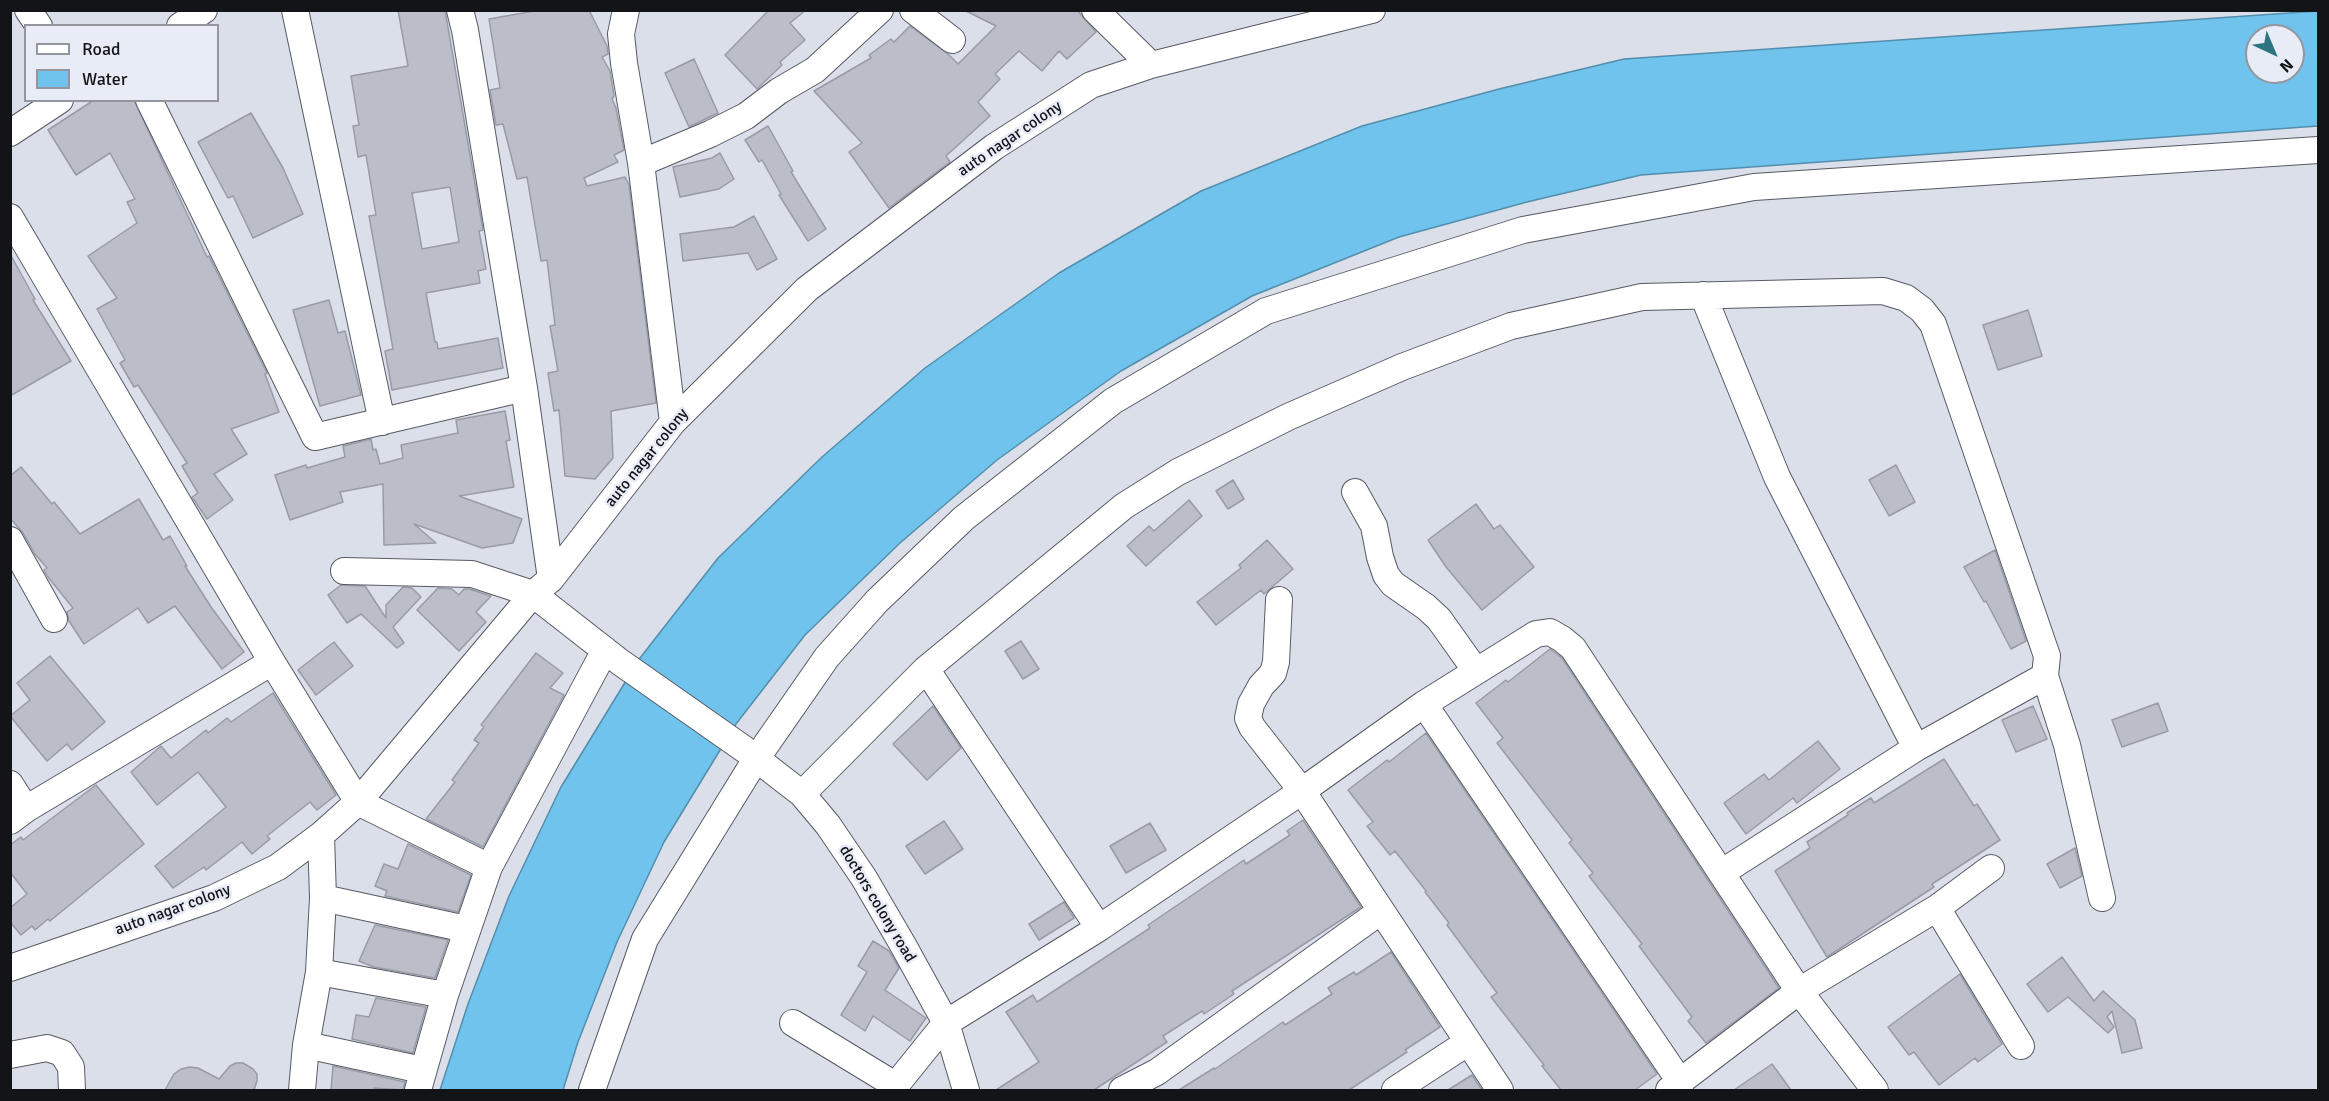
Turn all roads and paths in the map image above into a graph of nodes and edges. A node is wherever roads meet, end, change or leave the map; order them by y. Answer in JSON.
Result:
{"nodes":[{"id":1,"x":27,"y":10,"type":"edge"},
{"id":2,"x":204,"y":10,"type":"edge"},
{"id":3,"x":295,"y":10,"type":"edge"},
{"id":4,"x":460,"y":10,"type":"edge"},
{"id":5,"x":626,"y":10,"type":"edge"},
{"id":6,"x":880,"y":10,"type":"edge"},
{"id":7,"x":913,"y":10,"type":"edge"},
{"id":8,"x":1095,"y":10,"type":"edge"},
{"id":9,"x":1372,"y":10,"type":"edge"},
{"id":10,"x":1300,"y":19,"type":"edge"},
{"id":11,"x":38,"y":24,"type":"edge"},
{"id":12,"x":183,"y":24,"type":"edge"},
{"id":13,"x":952,"y":40,"type":"dead end"},
{"id":14,"x":1151,"y":65,"type":"junction"},
{"id":15,"x":57,"y":102,"type":"edge"},
{"id":16,"x":150,"y":102,"type":"edge"},
{"id":17,"x":10,"y":133,"type":"edge"},
{"id":18,"x":2319,"y":150,"type":"edge"},
{"id":19,"x":641,"y":163,"type":"junction"},
{"id":20,"x":10,"y":217,"type":"edge"},
{"id":21,"x":1703,"y":295,"type":"junction"},
{"id":22,"x":524,"y":388,"type":"junction"},
{"id":23,"x":382,"y":422,"type":"junction"},
{"id":24,"x":673,"y":422,"type":"junction"},
{"id":25,"x":1355,"y":492,"type":"dead end"},
{"id":26,"x":10,"y":540,"type":"edge"},
{"id":27,"x":344,"y":571,"type":"dead end"},
{"id":28,"x":542,"y":586,"type":"junction"},
{"id":29,"x":1279,"y":600,"type":"dead end"},
{"id":30,"x":54,"y":619,"type":"dead end"},
{"id":31,"x":613,"y":656,"type":"junction"},
{"id":32,"x":272,"y":662,"type":"junction"},
{"id":33,"x":926,"y":669,"type":"junction"},
{"id":34,"x":1476,"y":672,"type":"junction"},
{"id":35,"x":2045,"y":676,"type":"junction"},
{"id":36,"x":1424,"y":704,"type":"junction"},
{"id":37,"x":1916,"y":748,"type":"junction"},
{"id":38,"x":750,"y":754,"type":"junction"},
{"id":39,"x":10,"y":784,"type":"edge"},
{"id":40,"x":1302,"y":792,"type":"junction"},
{"id":41,"x":802,"y":794,"type":"junction"},
{"id":42,"x":358,"y":802,"type":"junction"},
{"id":43,"x":18,"y":815,"type":"edge"},
{"id":44,"x":321,"y":835,"type":"junction"},
{"id":45,"x":489,"y":867,"type":"junction"},
{"id":46,"x":1991,"y":868,"type":"dead end"},
{"id":47,"x":1722,"y":873,"type":"junction"},
{"id":48,"x":322,"y":898,"type":"junction"},
{"id":49,"x":2102,"y":898,"type":"dead end"},
{"id":50,"x":1937,"y":908,"type":"junction"},
{"id":51,"x":1381,"y":911,"type":"junction"},
{"id":52,"x":1099,"y":928,"type":"junction"},
{"id":53,"x":466,"y":929,"type":"junction"},
{"id":54,"x":10,"y":968,"type":"edge"},
{"id":55,"x":319,"y":972,"type":"junction"},
{"id":56,"x":1799,"y":991,"type":"junction"},
{"id":57,"x":445,"y":995,"type":"junction"},
{"id":58,"x":793,"y":1023,"type":"dead end"},
{"id":59,"x":946,"y":1023,"type":"junction"},
{"id":60,"x":1467,"y":1043,"type":"junction"},
{"id":61,"x":306,"y":1045,"type":"junction"},
{"id":62,"x":2021,"y":1046,"type":"dead end"},
{"id":63,"x":10,"y":1055,"type":"edge"},
{"id":64,"x":420,"y":1080,"type":"edge"},
{"id":65,"x":1158,"y":1081,"type":"edge"},
{"id":66,"x":1675,"y":1087,"type":"edge"},
{"id":67,"x":893,"y":1088,"type":"edge"},
{"id":68,"x":72,"y":1090,"type":"edge"},
{"id":69,"x":302,"y":1090,"type":"edge"},
{"id":70,"x":592,"y":1090,"type":"edge"},
{"id":71,"x":966,"y":1090,"type":"edge"},
{"id":72,"x":1122,"y":1090,"type":"edge"},
{"id":73,"x":1395,"y":1090,"type":"edge"},
{"id":74,"x":1500,"y":1090,"type":"edge"},
{"id":75,"x":1875,"y":1090,"type":"edge"}],
"edges":[{"from":1,"to":11,"type":"street"},
{"from":2,"to":12,"type":"street"},
{"from":3,"to":23,"type":"street"},
{"from":4,"to":22,"type":"street"},
{"from":5,"to":19,"type":"street"},
{"from":6,"to":19,"type":"street"},
{"from":7,"to":13,"type":"street"},
{"from":8,"to":14,"type":"street"},
{"from":9,"to":10,"type":"street","name":"auto nagar colony"},
{"from":10,"to":14,"type":"street","name":"auto nagar colony"},
{"from":14,"to":24,"type":"street","name":"auto nagar colony"},
{"from":15,"to":17,"type":"street"},
{"from":16,"to":23,"type":"street"},
{"from":18,"to":38,"type":"street"},
{"from":19,"to":24,"type":"street"},
{"from":20,"to":32,"type":"street"},
{"from":21,"to":33,"type":"street"},
{"from":21,"to":35,"type":"street"},
{"from":21,"to":37,"type":"street"},
{"from":22,"to":23,"type":"street"},
{"from":22,"to":28,"type":"street"},
{"from":24,"to":28,"type":"street","name":"auto nagar colony"},
{"from":25,"to":34,"type":"street"},
{"from":26,"to":30,"type":"street"},
{"from":27,"to":28,"type":"street","name":"doctors colony road"},
{"from":28,"to":31,"type":"street","name":"doctors colony road"},
{"from":28,"to":42,"type":"street","name":"auto nagar colony"},
{"from":29,"to":40,"type":"street"},
{"from":31,"to":38,"type":"street","name":"doctors colony road"},
{"from":31,"to":45,"type":"street"},
{"from":32,"to":42,"type":"street"},
{"from":32,"to":43,"type":"street"},
{"from":33,"to":41,"type":"street"},
{"from":33,"to":52,"type":"street"},
{"from":34,"to":36,"type":"street"},
{"from":34,"to":47,"type":"street"},
{"from":35,"to":37,"type":"street"},
{"from":35,"to":49,"type":"street"},
{"from":36,"to":40,"type":"street"},
{"from":36,"to":66,"type":"street"},
{"from":37,"to":47,"type":"street"},
{"from":38,"to":41,"type":"street","name":"doctors colony road"},
{"from":38,"to":70,"type":"street"},
{"from":39,"to":43,"type":"street"},
{"from":40,"to":51,"type":"street"},
{"from":40,"to":52,"type":"street"},
{"from":41,"to":59,"type":"street","name":"doctors colony road"},
{"from":42,"to":44,"type":"street","name":"auto nagar colony"},
{"from":42,"to":45,"type":"street"},
{"from":44,"to":48,"type":"street"},
{"from":44,"to":54,"type":"street","name":"auto nagar colony"},
{"from":45,"to":53,"type":"street"},
{"from":46,"to":50,"type":"street"},
{"from":47,"to":56,"type":"street"},
{"from":48,"to":53,"type":"street"},
{"from":48,"to":55,"type":"street"},
{"from":50,"to":56,"type":"street"},
{"from":50,"to":62,"type":"street"},
{"from":51,"to":60,"type":"street"},
{"from":51,"to":65,"type":"street"},
{"from":52,"to":59,"type":"street"},
{"from":53,"to":57,"type":"street"},
{"from":55,"to":57,"type":"street"},
{"from":55,"to":61,"type":"street"},
{"from":56,"to":66,"type":"street"},
{"from":56,"to":75,"type":"street"},
{"from":57,"to":64,"type":"street"},
{"from":58,"to":67,"type":"street"},
{"from":59,"to":67,"type":"street"},
{"from":59,"to":71,"type":"street","name":"doctors colony road"},
{"from":60,"to":73,"type":"street"},
{"from":60,"to":74,"type":"street"},
{"from":61,"to":64,"type":"street"},
{"from":61,"to":69,"type":"street"},
{"from":63,"to":68,"type":"street"},
{"from":65,"to":72,"type":"street"}]}
